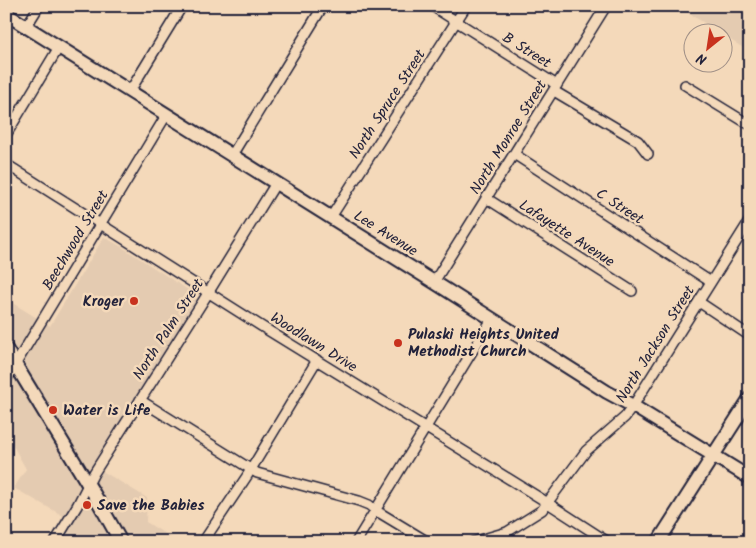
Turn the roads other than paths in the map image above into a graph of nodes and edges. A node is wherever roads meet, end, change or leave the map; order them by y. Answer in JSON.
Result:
{"nodes":[{"id":1,"x":39,"y":6,"type":"edge"},
{"id":2,"x":182,"y":6,"type":"edge"},
{"id":3,"x":324,"y":6,"type":"edge"},
{"id":4,"x":432,"y":6,"type":"edge"},
{"id":5,"x":466,"y":6,"type":"edge"},
{"id":6,"x":606,"y":6,"type":"edge"},
{"id":7,"x":6,"y":14,"type":"edge"},
{"id":8,"x":456,"y":22,"type":"junction"},
{"id":9,"x":26,"y":27,"type":"junction"},
{"id":10,"x":58,"y":47,"type":"junction"},
{"id":11,"x":685,"y":85,"type":"dead end"},
{"id":12,"x":556,"y":88,"type":"junction"},
{"id":13,"x":130,"y":91,"type":"junction"},
{"id":14,"x":167,"y":114,"type":"junction"},
{"id":15,"x":750,"y":125,"type":"edge"},
{"id":16,"x":6,"y":135,"type":"edge"},
{"id":17,"x":514,"y":154,"type":"junction"},
{"id":18,"x":648,"y":154,"type":"dead end"},
{"id":19,"x":232,"y":155,"type":"junction"},
{"id":20,"x":6,"y":164,"type":"edge"},
{"id":21,"x":276,"y":183,"type":"junction"},
{"id":22,"x":486,"y":198,"type":"junction"},
{"id":23,"x":331,"y":218,"type":"junction"},
{"id":24,"x":750,"y":220,"type":"edge"},
{"id":25,"x":101,"y":224,"type":"junction"},
{"id":26,"x":434,"y":282,"type":"junction"},
{"id":27,"x":711,"y":282,"type":"junction"},
{"id":28,"x":632,"y":291,"type":"dead end"},
{"id":29,"x":209,"y":292,"type":"junction"},
{"id":30,"x":698,"y":302,"type":"junction"},
{"id":31,"x":492,"y":319,"type":"junction"},
{"id":32,"x":750,"y":336,"type":"edge"},
{"id":33,"x":6,"y":349,"type":"edge"},
{"id":34,"x":317,"y":360,"type":"junction"},
{"id":35,"x":16,"y":365,"type":"junction"},
{"id":36,"x":6,"y":380,"type":"edge"},
{"id":37,"x":750,"y":398,"type":"edge"},
{"id":38,"x":140,"y":400,"type":"junction"},
{"id":39,"x":633,"y":406,"type":"junction"},
{"id":40,"x":426,"y":428,"type":"junction"},
{"id":41,"x":713,"y":455,"type":"junction"},
{"id":42,"x":250,"y":469,"type":"junction"},
{"id":43,"x":750,"y":478,"type":"edge"},
{"id":44,"x":88,"y":486,"type":"junction"},
{"id":45,"x":548,"y":503,"type":"junction"},
{"id":46,"x":375,"y":510,"type":"junction"},
{"id":47,"x":507,"y":532,"type":"junction"},
{"id":48,"x":55,"y":542,"type":"edge"},
{"id":49,"x":121,"y":542,"type":"edge"},
{"id":50,"x":203,"y":542,"type":"edge"},
{"id":51,"x":356,"y":542,"type":"edge"},
{"id":52,"x":428,"y":542,"type":"edge"},
{"id":53,"x":473,"y":542,"type":"edge"},
{"id":54,"x":504,"y":542,"type":"edge"},
{"id":55,"x":608,"y":542,"type":"edge"},
{"id":56,"x":658,"y":542,"type":"edge"}],
"edges":[{"from":1,"to":9,"type":"street"},
{"from":2,"to":13,"type":"street"},
{"from":3,"to":19,"type":"street"},
{"from":4,"to":8,"type":"street","name":"B Street"},
{"from":5,"to":8,"type":"street","name":"North Spruce Street"},
{"from":6,"to":12,"type":"street","name":"North Monroe Street"},
{"from":7,"to":9,"type":"street","name":"Lee Avenue"},
{"from":8,"to":12,"type":"street","name":"B Street"},
{"from":8,"to":23,"type":"street","name":"North Spruce Street"},
{"from":9,"to":10,"type":"street","name":"Lee Avenue"},
{"from":10,"to":13,"type":"street","name":"Lee Avenue"},
{"from":10,"to":16,"type":"street"},
{"from":11,"to":15,"type":"street"},
{"from":12,"to":17,"type":"street","name":"North Monroe Street"},
{"from":12,"to":18,"type":"street","name":"B Street"},
{"from":13,"to":14,"type":"street","name":"Lee Avenue"},
{"from":14,"to":19,"type":"street","name":"Lee Avenue"},
{"from":14,"to":25,"type":"street","name":"Beechwood Street"},
{"from":17,"to":22,"type":"street","name":"North Monroe Street"},
{"from":17,"to":27,"type":"street","name":"C Street"},
{"from":19,"to":21,"type":"street","name":"Lee Avenue"},
{"from":20,"to":25,"type":"street","name":"Woodlawn Drive"},
{"from":21,"to":23,"type":"street","name":"Lee Avenue"},
{"from":21,"to":29,"type":"street","name":"North Palm Street"},
{"from":22,"to":26,"type":"street","name":"North Monroe Street"},
{"from":22,"to":28,"type":"street","name":"Lafayette Avenue"},
{"from":23,"to":26,"type":"street","name":"Lee Avenue"},
{"from":24,"to":27,"type":"street","name":"North Jackson Street"},
{"from":25,"to":29,"type":"street","name":"Woodlawn Drive"},
{"from":25,"to":35,"type":"street","name":"Beechwood Street"},
{"from":26,"to":31,"type":"street","name":"Lee Avenue"},
{"from":27,"to":30,"type":"street","name":"North Jackson Street"},
{"from":29,"to":34,"type":"street","name":"Woodlawn Drive"},
{"from":29,"to":38,"type":"street","name":"North Palm Street"},
{"from":30,"to":32,"type":"street"},
{"from":30,"to":39,"type":"street","name":"North Jackson Street"},
{"from":31,"to":39,"type":"street","name":"Lee Avenue"},
{"from":31,"to":40,"type":"street"},
{"from":33,"to":35,"type":"street"},
{"from":34,"to":40,"type":"street","name":"Woodlawn Drive"},
{"from":34,"to":42,"type":"street"},
{"from":35,"to":36,"type":"street","name":"Beechwood Street"},
{"from":35,"to":44,"type":"street"},
{"from":37,"to":41,"type":"street"},
{"from":38,"to":42,"type":"street"},
{"from":38,"to":44,"type":"street","name":"North Palm Street"},
{"from":39,"to":41,"type":"street","name":"Lee Avenue"},
{"from":39,"to":45,"type":"street","name":"North Jackson Street"},
{"from":40,"to":45,"type":"street","name":"Woodlawn Drive"},
{"from":40,"to":46,"type":"street"},
{"from":41,"to":43,"type":"street","name":"Lee Avenue"},
{"from":41,"to":56,"type":"street"},
{"from":42,"to":46,"type":"street"},
{"from":42,"to":50,"type":"street"},
{"from":44,"to":48,"type":"street","name":"North Palm Street"},
{"from":44,"to":49,"type":"street"},
{"from":45,"to":47,"type":"street","name":"North Jackson Street"},
{"from":45,"to":55,"type":"street","name":"Woodlawn Drive"},
{"from":46,"to":51,"type":"street"},
{"from":46,"to":52,"type":"street"},
{"from":47,"to":53,"type":"street","name":"North Jackson Street"},
{"from":47,"to":54,"type":"street"}]}
